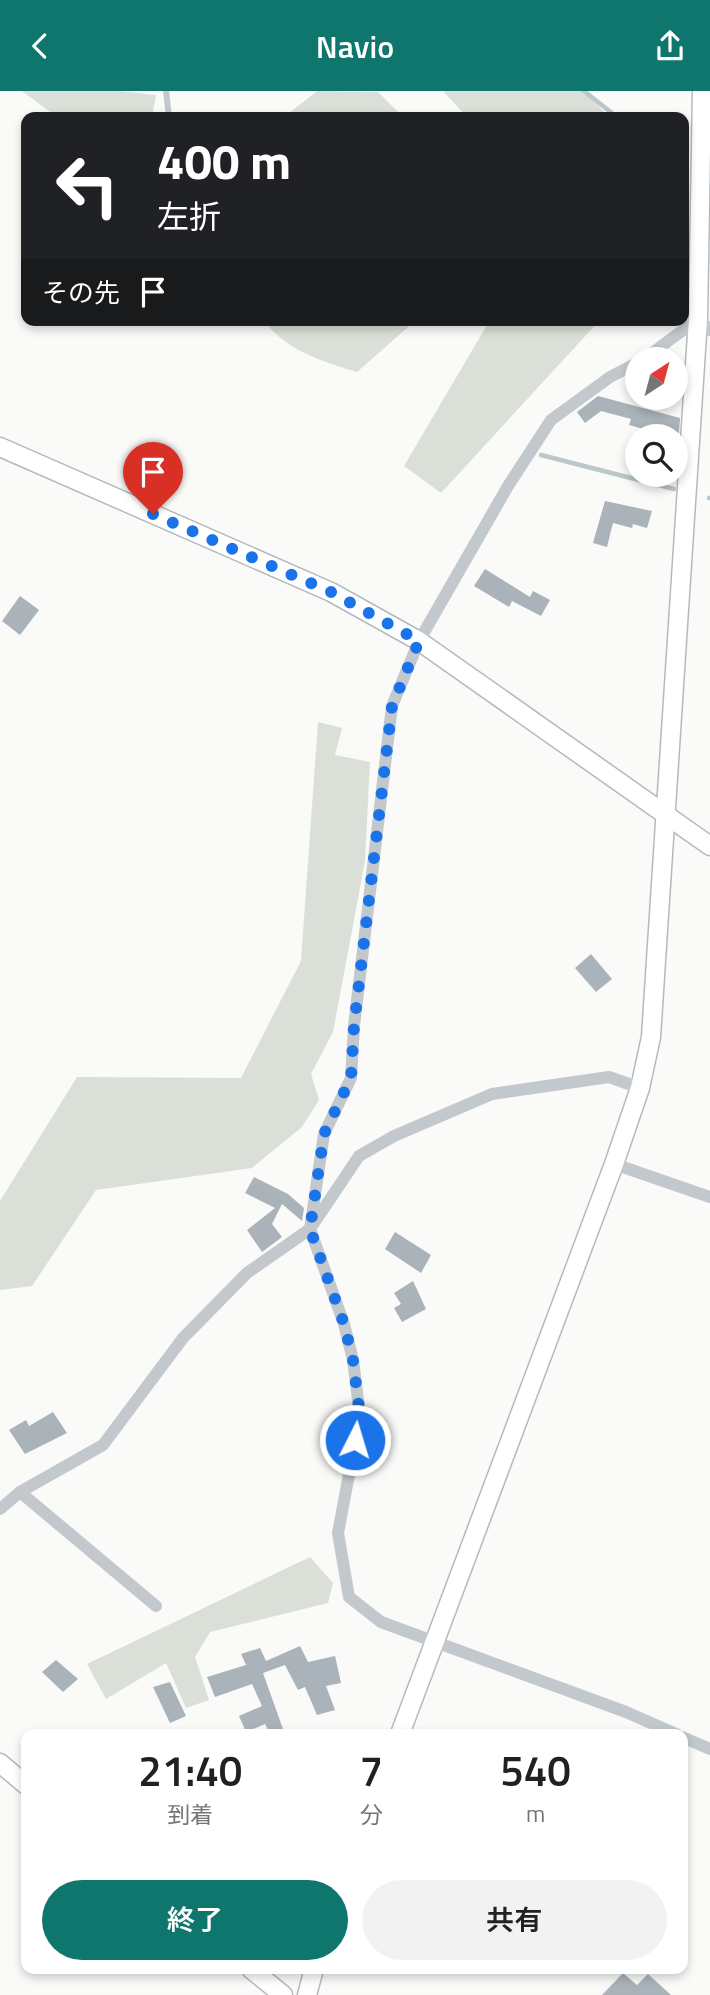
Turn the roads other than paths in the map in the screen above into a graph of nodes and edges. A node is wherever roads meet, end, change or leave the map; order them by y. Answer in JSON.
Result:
{"nodes":[{"id":1,"x":166,"y":91,"type":"edge"},
{"id":2,"x":702,"y":91,"type":"edge"},
{"id":3,"x":168,"y":112,"type":"edge"},
{"id":4,"x":704,"y":325,"type":"edge"},
{"id":5,"x":666,"y":347,"type":"edge"},
{"id":6,"x":625,"y":369,"type":"edge"},
{"id":7,"x":0,"y":447,"type":"edge"},
{"id":8,"x":419,"y":641,"type":"junction"},
{"id":9,"x":666,"y":814,"type":"junction"},
{"id":10,"x":710,"y":846,"type":"edge"},
{"id":11,"x":640,"y":1089,"type":"junction"},
{"id":12,"x":614,"y":1164,"type":"junction"},
{"id":13,"x":710,"y":1197,"type":"edge"},
{"id":14,"x":310,"y":1229,"type":"junction"},
{"id":15,"x":20,"y":1492,"type":"junction"},
{"id":16,"x":0,"y":1509,"type":"edge"},
{"id":17,"x":156,"y":1606,"type":"dead end"},
{"id":18,"x":435,"y":1640,"type":"junction"},
{"id":19,"x":402,"y":1729,"type":"edge"},
{"id":20,"x":665,"y":1729,"type":"edge"},
{"id":21,"x":688,"y":1739,"type":"edge"},
{"id":22,"x":708,"y":1744,"type":"edge"},
{"id":23,"x":0,"y":1763,"type":"edge"},
{"id":24,"x":21,"y":1781,"type":"edge"},
{"id":25,"x":257,"y":1974,"type":"edge"},
{"id":26,"x":313,"y":1974,"type":"edge"},
{"id":27,"x":283,"y":1995,"type":"edge"},
{"id":28,"x":307,"y":1995,"type":"edge"}],
"edges":[{"from":1,"to":3,"type":"lane"},
{"from":2,"to":4,"type":"street"},
{"from":4,"to":5,"type":"street"},
{"from":4,"to":9,"type":"street"},
{"from":6,"to":8,"type":"street"},
{"from":7,"to":8,"type":"street"},
{"from":8,"to":9,"type":"street"},
{"from":8,"to":14,"type":"street"},
{"from":9,"to":10,"type":"street"},
{"from":9,"to":11,"type":"street"},
{"from":11,"to":12,"type":"street"},
{"from":11,"to":14,"type":"street"},
{"from":12,"to":13,"type":"street"},
{"from":12,"to":18,"type":"street"},
{"from":14,"to":15,"type":"street"},
{"from":14,"to":18,"type":"street"},
{"from":15,"to":16,"type":"street"},
{"from":15,"to":17,"type":"street"},
{"from":18,"to":19,"type":"street"},
{"from":18,"to":20,"type":"street"},
{"from":21,"to":22,"type":"street"},
{"from":23,"to":24,"type":"street"},
{"from":25,"to":27,"type":"street"},
{"from":26,"to":28,"type":"street"}]}
